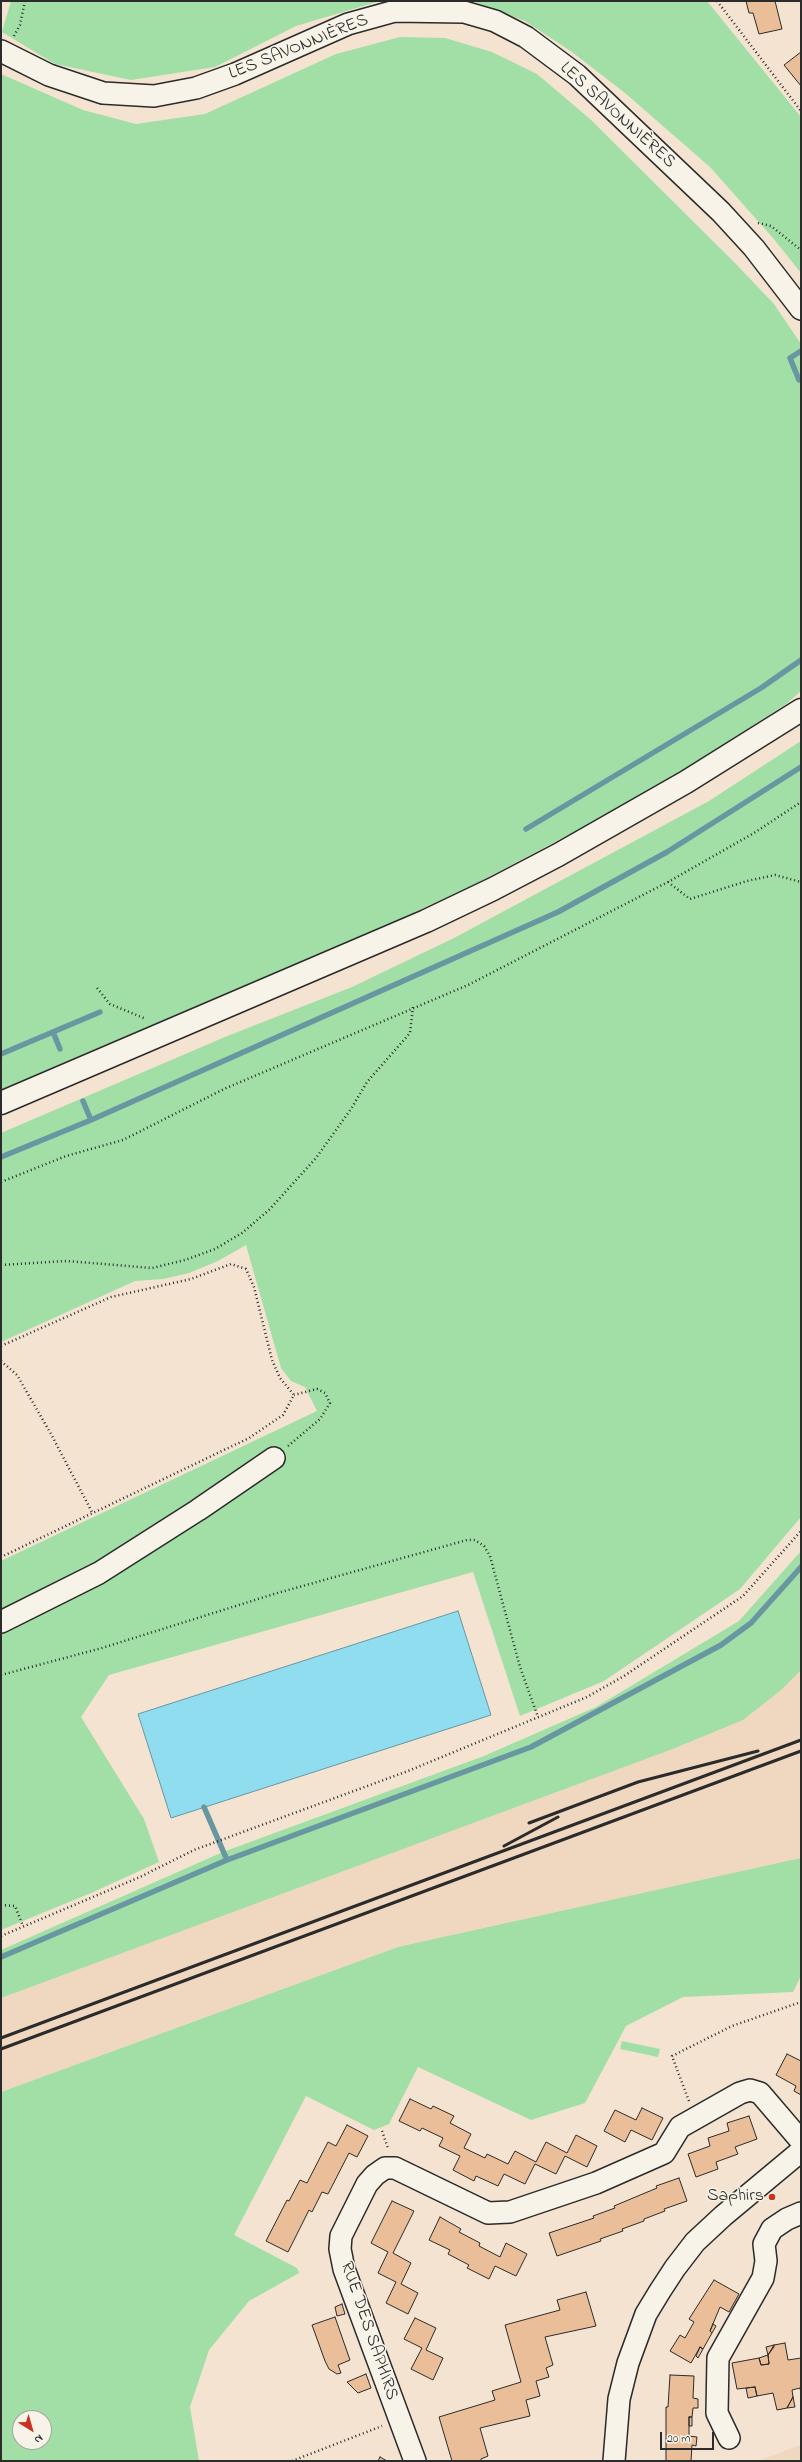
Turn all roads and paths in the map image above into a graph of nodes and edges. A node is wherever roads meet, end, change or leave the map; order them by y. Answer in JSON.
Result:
{"nodes":[{"id":1,"x":25,"y":1,"type":"edge"},
{"id":2,"x":717,"y":1,"type":"edge"},
{"id":3,"x":2,"y":52,"type":"edge"},
{"id":4,"x":801,"y":111,"type":"edge"},
{"id":5,"x":801,"y":309,"type":"edge"},
{"id":6,"x":801,"y":710,"type":"edge"},
{"id":7,"x":801,"y":802,"type":"edge"},
{"id":8,"x":668,"y":882,"type":"junction"},
{"id":9,"x":801,"y":882,"type":"edge"},
{"id":10,"x":96,"y":988,"type":"dead end"},
{"id":11,"x":413,"y":1007,"type":"junction"},
{"id":12,"x":171,"y":1031,"type":"junction"},
{"id":13,"x":1,"y":1104,"type":"edge"},
{"id":14,"x":1,"y":1182,"type":"edge"},
{"id":15,"x":1,"y":1265,"type":"edge"},
{"id":16,"x":1,"y":1346,"type":"edge"},
{"id":17,"x":1,"y":1361,"type":"edge"},
{"id":18,"x":294,"y":1395,"type":"junction"},
{"id":19,"x":274,"y":1458,"type":"joint"},
{"id":20,"x":93,"y":1514,"type":"junction"},
{"id":21,"x":801,"y":1531,"type":"edge"},
{"id":22,"x":1,"y":1557,"type":"edge"},
{"id":23,"x":1,"y":1622,"type":"edge"},
{"id":24,"x":1,"y":1675,"type":"edge"},
{"id":25,"x":538,"y":1717,"type":"junction"},
{"id":26,"x":1,"y":1906,"type":"edge"},
{"id":27,"x":23,"y":1926,"type":"junction"},
{"id":28,"x":1,"y":1936,"type":"edge"},
{"id":29,"x":801,"y":2002,"type":"edge"},
{"id":30,"x":696,"y":2118,"type":"junction"},
{"id":31,"x":801,"y":2141,"type":"edge"},
{"id":32,"x":801,"y":2151,"type":"edge"},
{"id":33,"x":801,"y":2213,"type":"edge"},
{"id":34,"x":400,"y":2420,"type":"junction"},
{"id":35,"x":728,"y":2438,"type":"dead end"},
{"id":36,"x":292,"y":2461,"type":"edge"},
{"id":37,"x":415,"y":2461,"type":"edge"},
{"id":38,"x":614,"y":2461,"type":"edge"}],
"edges":[{"from":1,"to":3,"type":"path"},
{"from":2,"to":4,"type":"path"},
{"from":3,"to":5,"type":"street","name":"LES SAVONNIÈRES"},
{"from":6,"to":12,"type":"main road"},
{"from":7,"to":8,"type":"path"},
{"from":8,"to":9,"type":"path"},
{"from":8,"to":11,"type":"path"},
{"from":10,"to":12,"type":"path"},
{"from":11,"to":14,"type":"path"},
{"from":11,"to":15,"type":"path"},
{"from":12,"to":13,"type":"main road"},
{"from":16,"to":18,"type":"path"},
{"from":17,"to":20,"type":"path"},
{"from":18,"to":19,"type":"path"},
{"from":18,"to":20,"type":"path"},
{"from":19,"to":23,"type":"street"},
{"from":20,"to":22,"type":"path"},
{"from":21,"to":25,"type":"path"},
{"from":24,"to":25,"type":"path"},
{"from":25,"to":27,"type":"path"},
{"from":26,"to":27,"type":"path"},
{"from":27,"to":28,"type":"path"},
{"from":29,"to":30,"type":"path"},
{"from":30,"to":31,"type":"street","name":"RUE DES SAPHIRS"},
{"from":30,"to":34,"type":"street","name":"RUE DES SAPHIRS"},
{"from":32,"to":38,"type":"street"},
{"from":33,"to":35,"type":"street"},
{"from":34,"to":36,"type":"path"},
{"from":34,"to":37,"type":"street","name":"RUE DES SAPHIRS"}]}
